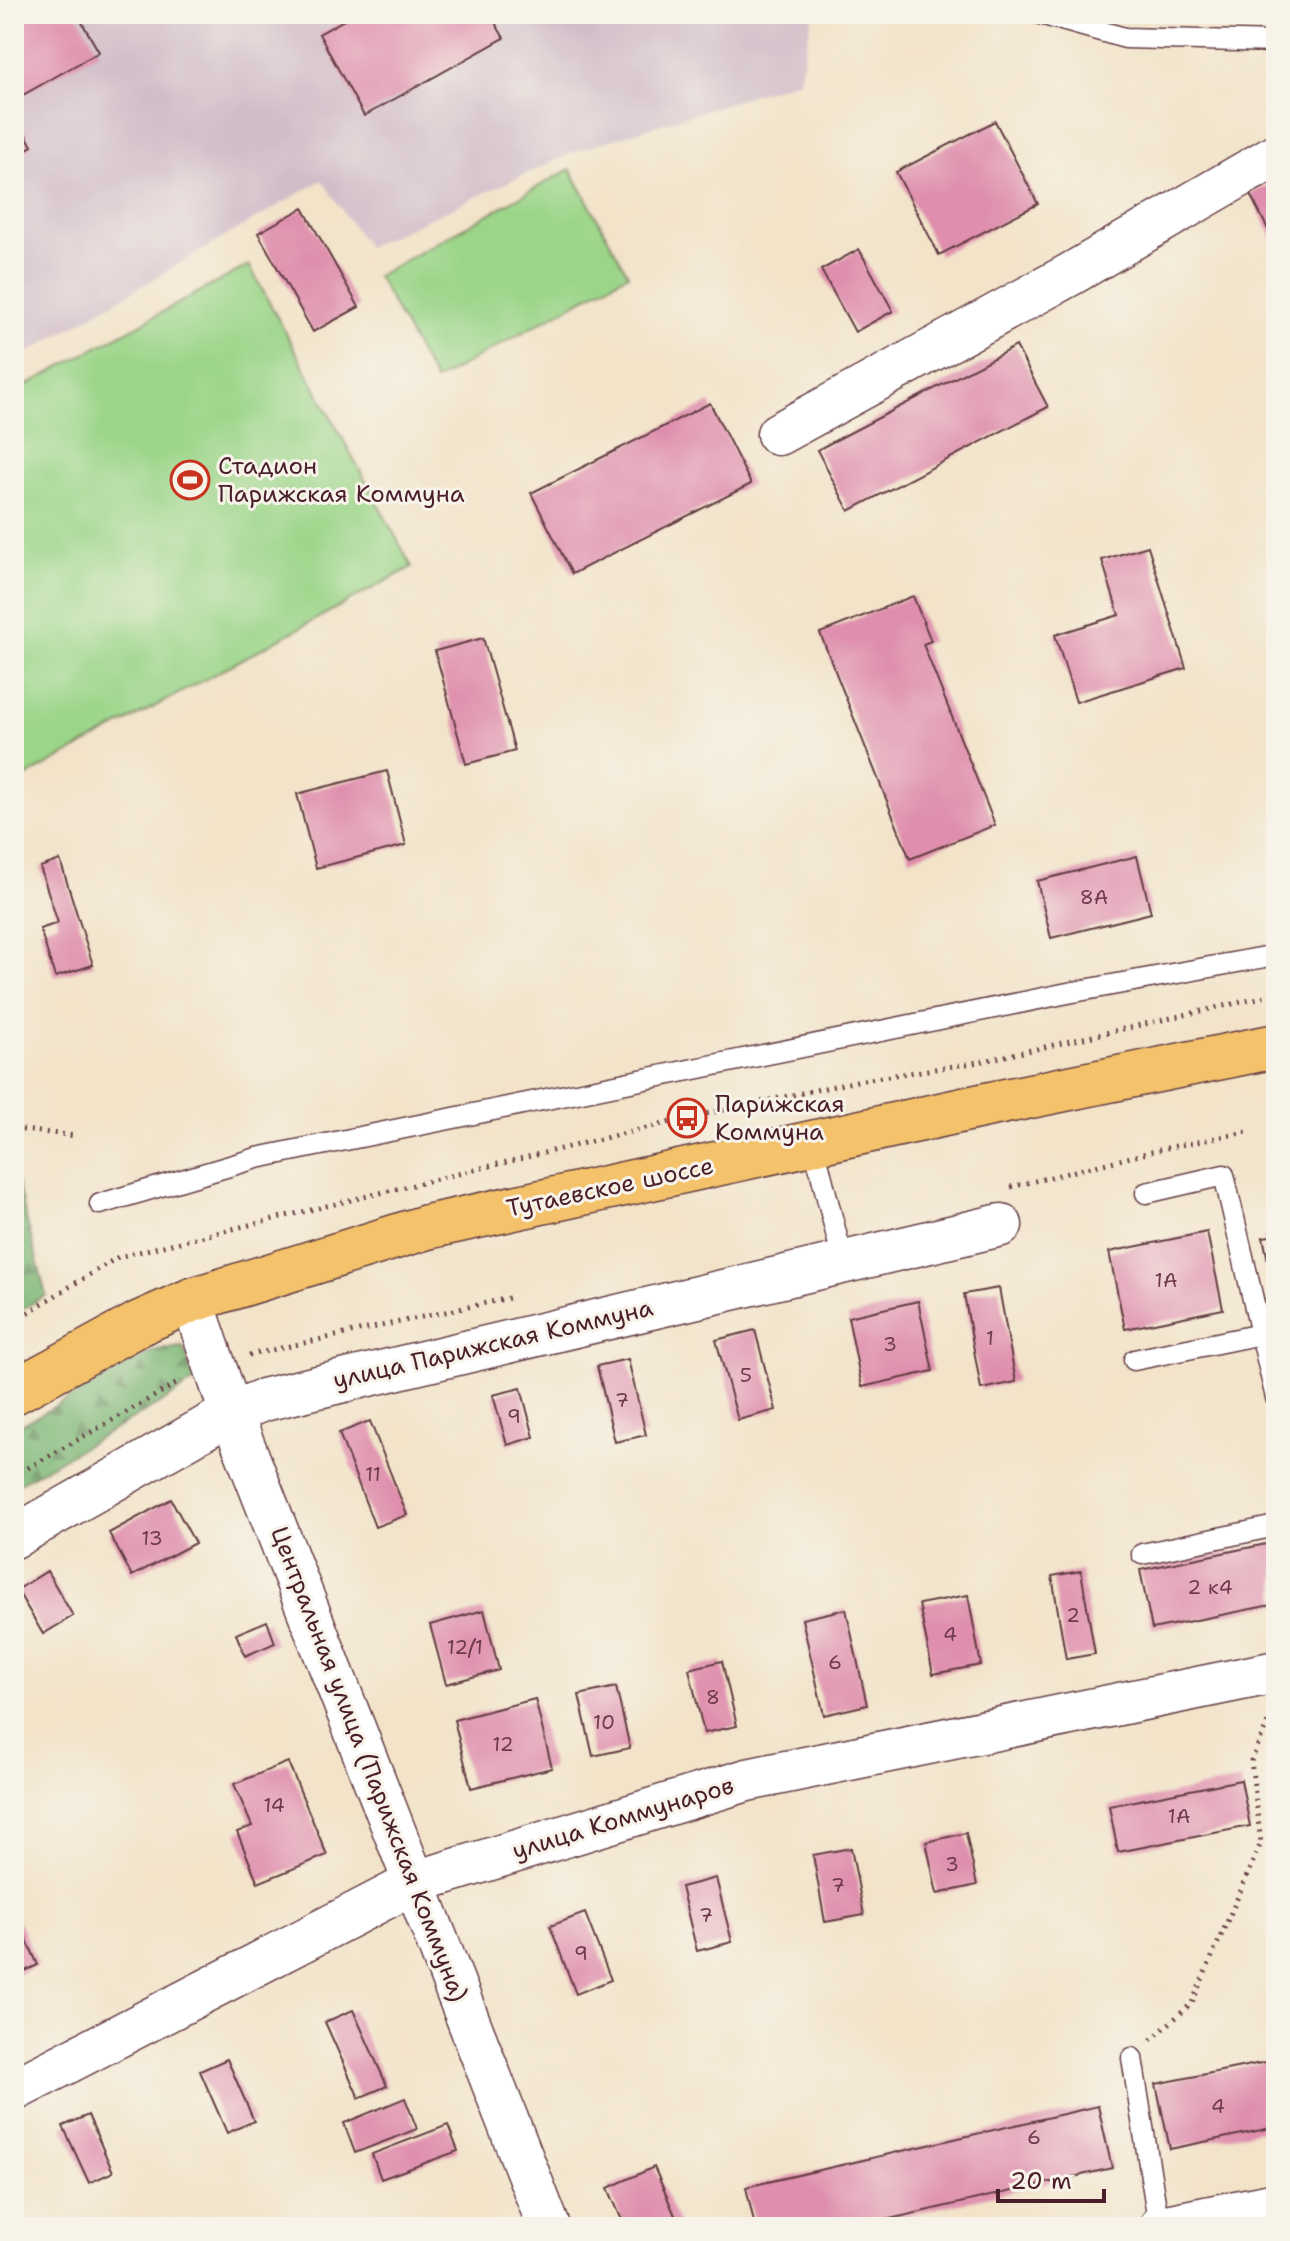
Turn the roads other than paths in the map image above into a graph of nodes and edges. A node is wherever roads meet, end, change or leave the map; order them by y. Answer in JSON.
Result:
{"nodes":[{"id":1,"x":1040,"y":14,"type":"edge"},
{"id":2,"x":1276,"y":42,"type":"edge"},
{"id":3,"x":1276,"y":155,"type":"edge"},
{"id":4,"x":778,"y":434,"type":"dead end"},
{"id":5,"x":1276,"y":955,"type":"edge"},
{"id":6,"x":1276,"y":1046,"type":"edge"},
{"id":7,"x":813,"y":1142,"type":"junction"},
{"id":8,"x":1146,"y":1193,"type":"dead end"},
{"id":9,"x":100,"y":1204,"type":"dead end"},
{"id":10,"x":1006,"y":1206,"type":"road end"},
{"id":11,"x":843,"y":1261,"type":"junction"},
{"id":12,"x":192,"y":1300,"type":"junction"},
{"id":13,"x":1268,"y":1333,"type":"edge"},
{"id":14,"x":1134,"y":1360,"type":"dead end"},
{"id":15,"x":14,"y":1392,"type":"edge"},
{"id":16,"x":1276,"y":1398,"type":"edge"},
{"id":17,"x":231,"y":1413,"type":"junction"},
{"id":18,"x":1276,"y":1526,"type":"edge"},
{"id":19,"x":14,"y":1537,"type":"edge"},
{"id":20,"x":1142,"y":1554,"type":"dead end"},
{"id":21,"x":1276,"y":1672,"type":"edge"},
{"id":22,"x":416,"y":1882,"type":"junction"},
{"id":23,"x":1132,"y":2058,"type":"road end"},
{"id":24,"x":14,"y":2090,"type":"edge"},
{"id":25,"x":1276,"y":2204,"type":"edge"},
{"id":26,"x":549,"y":2227,"type":"edge"},
{"id":27,"x":1159,"y":2227,"type":"edge"}],
"edges":[{"from":1,"to":2,"type":"lane"},
{"from":3,"to":4,"type":"street"},
{"from":5,"to":9,"type":"lane"},
{"from":6,"to":7,"type":"main road","name":"Тутаевское шоссе"},
{"from":7,"to":11,"type":"lane"},
{"from":7,"to":12,"type":"main road","name":"Тутаевское шоссе"},
{"from":8,"to":13,"type":"lane"},
{"from":10,"to":11,"type":"street","name":"улица Парижская Коммуна"},
{"from":11,"to":17,"type":"street","name":"улица Парижская Коммуна"},
{"from":12,"to":15,"type":"main road","name":"Тутаевское шоссе"},
{"from":12,"to":17,"type":"street","name":"Центральная улица (Парижская Коммуна)"},
{"from":13,"to":14,"type":"lane"},
{"from":13,"to":16,"type":"lane"},
{"from":17,"to":19,"type":"street","name":"улица Парижская Коммуна"},
{"from":17,"to":22,"type":"street","name":"Центральная улица (Парижская Коммуна)"},
{"from":18,"to":20,"type":"lane"},
{"from":21,"to":22,"type":"street","name":"улица Коммунаров"},
{"from":22,"to":24,"type":"street","name":"улица Коммунаров"},
{"from":22,"to":26,"type":"street","name":"Центральная улица (Парижская Коммуна)"},
{"from":23,"to":27,"type":"lane"},
{"from":25,"to":27,"type":"street"}]}
